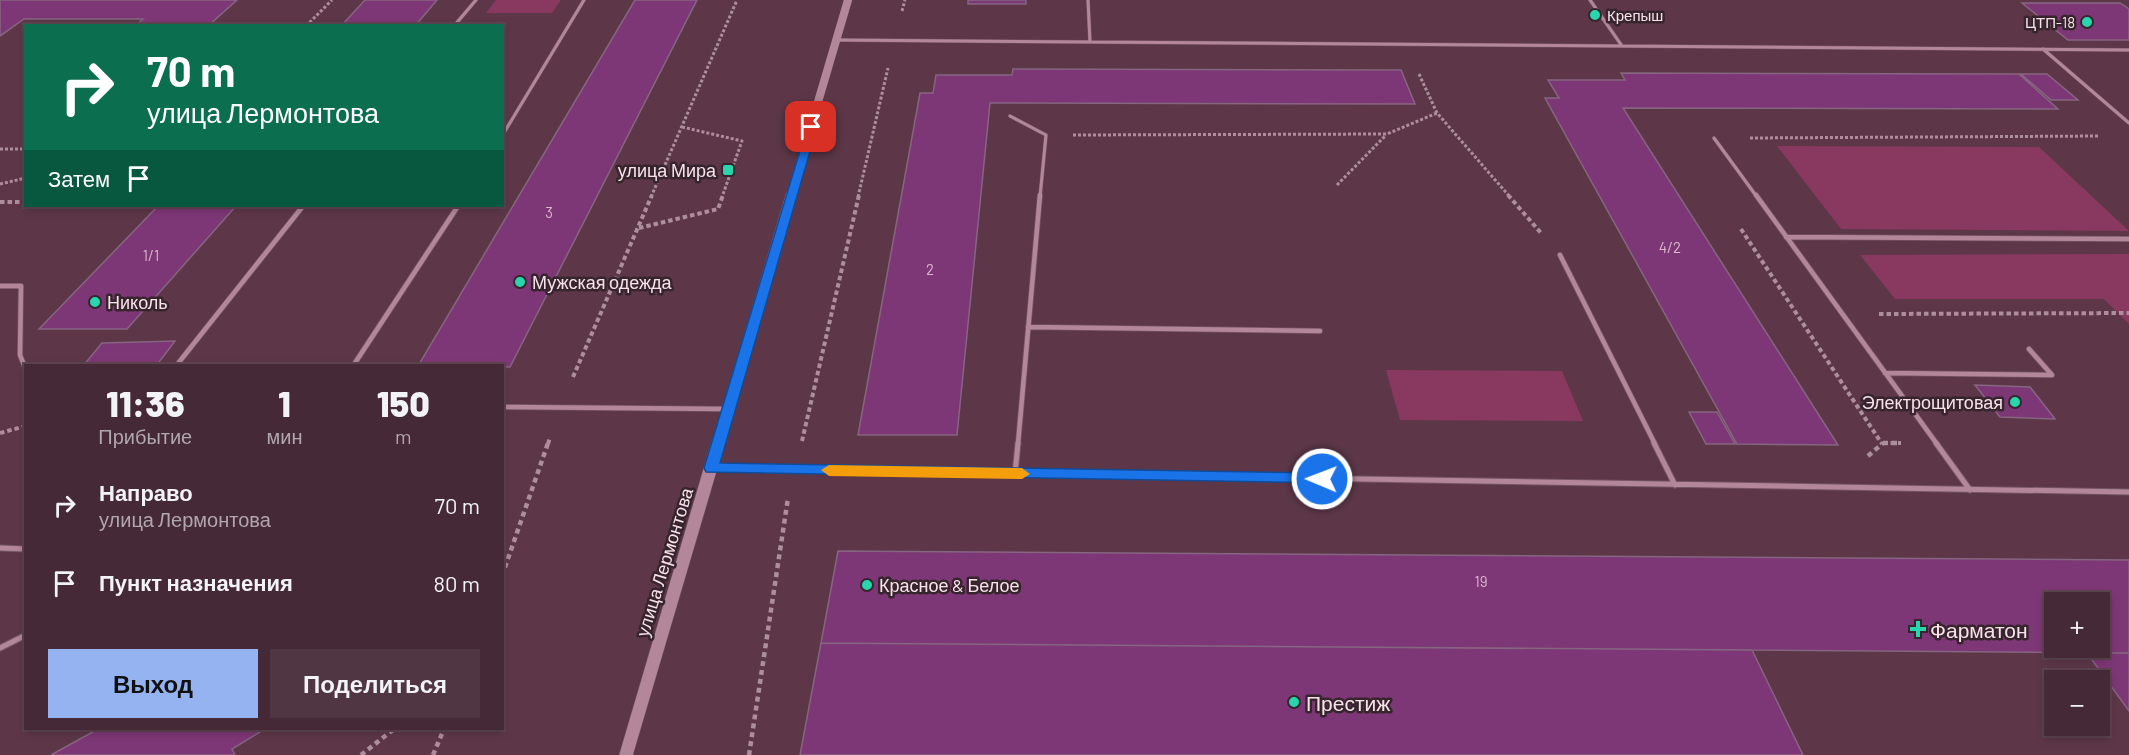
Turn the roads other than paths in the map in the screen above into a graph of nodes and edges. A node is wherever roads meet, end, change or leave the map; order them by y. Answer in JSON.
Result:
{"nodes":[{"id":1,"x":476,"y":0,"type":"edge"},
{"id":2,"x":584,"y":0,"type":"edge"},
{"id":3,"x":848,"y":0,"type":"edge"},
{"id":4,"x":1088,"y":0,"type":"edge"},
{"id":5,"x":1590,"y":0,"type":"edge"},
{"id":6,"x":456,"y":24,"type":"edge"},
{"id":7,"x":837,"y":40,"type":"junction"},
{"id":8,"x":1090,"y":42,"type":"junction"},
{"id":9,"x":1622,"y":46,"type":"junction"},
{"id":10,"x":2043,"y":49,"type":"junction"},
{"id":11,"x":2129,"y":50,"type":"edge"},
{"id":12,"x":1010,"y":116,"type":"dead end"},
{"id":13,"x":2129,"y":123,"type":"edge"},
{"id":14,"x":504,"y":133,"type":"edge"},
{"id":15,"x":1714,"y":138,"type":"road end"},
{"id":16,"x":302,"y":207,"type":"edge"},
{"id":17,"x":457,"y":207,"type":"edge"},
{"id":18,"x":1786,"y":237,"type":"junction"},
{"id":19,"x":2129,"y":239,"type":"edge"},
{"id":20,"x":1560,"y":255,"type":"road end"},
{"id":21,"x":0,"y":286,"type":"edge"},
{"id":22,"x":1028,"y":327,"type":"junction"},
{"id":23,"x":1320,"y":331,"type":"dead end"},
{"id":24,"x":2029,"y":349,"type":"dead end"},
{"id":25,"x":178,"y":364,"type":"edge"},
{"id":26,"x":354,"y":364,"type":"edge"},
{"id":27,"x":24,"y":365,"type":"edge"},
{"id":28,"x":1885,"y":373,"type":"junction"},
{"id":29,"x":504,"y":408,"type":"edge"},
{"id":30,"x":729,"y":409,"type":"junction"},
{"id":31,"x":711,"y":468,"type":"junction"},
{"id":32,"x":1015,"y":474,"type":"junction"},
{"id":33,"x":1675,"y":485,"type":"junction"},
{"id":34,"x":1970,"y":490,"type":"junction"},
{"id":35,"x":2129,"y":492,"type":"edge"},
{"id":36,"x":0,"y":548,"type":"edge"},
{"id":37,"x":24,"y":549,"type":"edge"},
{"id":38,"x":24,"y":636,"type":"edge"},
{"id":39,"x":0,"y":648,"type":"edge"},
{"id":40,"x":626,"y":755,"type":"edge"}],
"edges":[{"from":1,"to":6,"type":"lane"},
{"from":2,"to":14,"type":"lane"},
{"from":3,"to":7,"type":"street","name":"улица Лермонтова"},
{"from":4,"to":8,"type":"lane"},
{"from":5,"to":9,"type":"lane"},
{"from":7,"to":8,"type":"lane"},
{"from":7,"to":30,"type":"street","name":"улица Лермонтова"},
{"from":8,"to":9,"type":"lane"},
{"from":9,"to":10,"type":"lane"},
{"from":10,"to":11,"type":"lane"},
{"from":10,"to":13,"type":"lane"},
{"from":12,"to":22,"type":"lane"},
{"from":15,"to":18,"type":"lane"},
{"from":16,"to":25,"type":"lane"},
{"from":17,"to":26,"type":"lane"},
{"from":18,"to":19,"type":"lane"},
{"from":18,"to":28,"type":"lane"},
{"from":20,"to":33,"type":"lane"},
{"from":21,"to":27,"type":"lane"},
{"from":22,"to":23,"type":"lane"},
{"from":22,"to":32,"type":"lane"},
{"from":24,"to":28,"type":"lane"},
{"from":28,"to":34,"type":"lane"},
{"from":29,"to":30,"type":"lane"},
{"from":30,"to":31,"type":"street","name":"улица Лермонтова"},
{"from":31,"to":32,"type":"lane"},
{"from":31,"to":40,"type":"street","name":"улица Лермонтова"},
{"from":32,"to":33,"type":"lane"},
{"from":33,"to":34,"type":"lane"},
{"from":34,"to":35,"type":"lane"},
{"from":36,"to":37,"type":"lane"},
{"from":38,"to":39,"type":"lane"}]}
